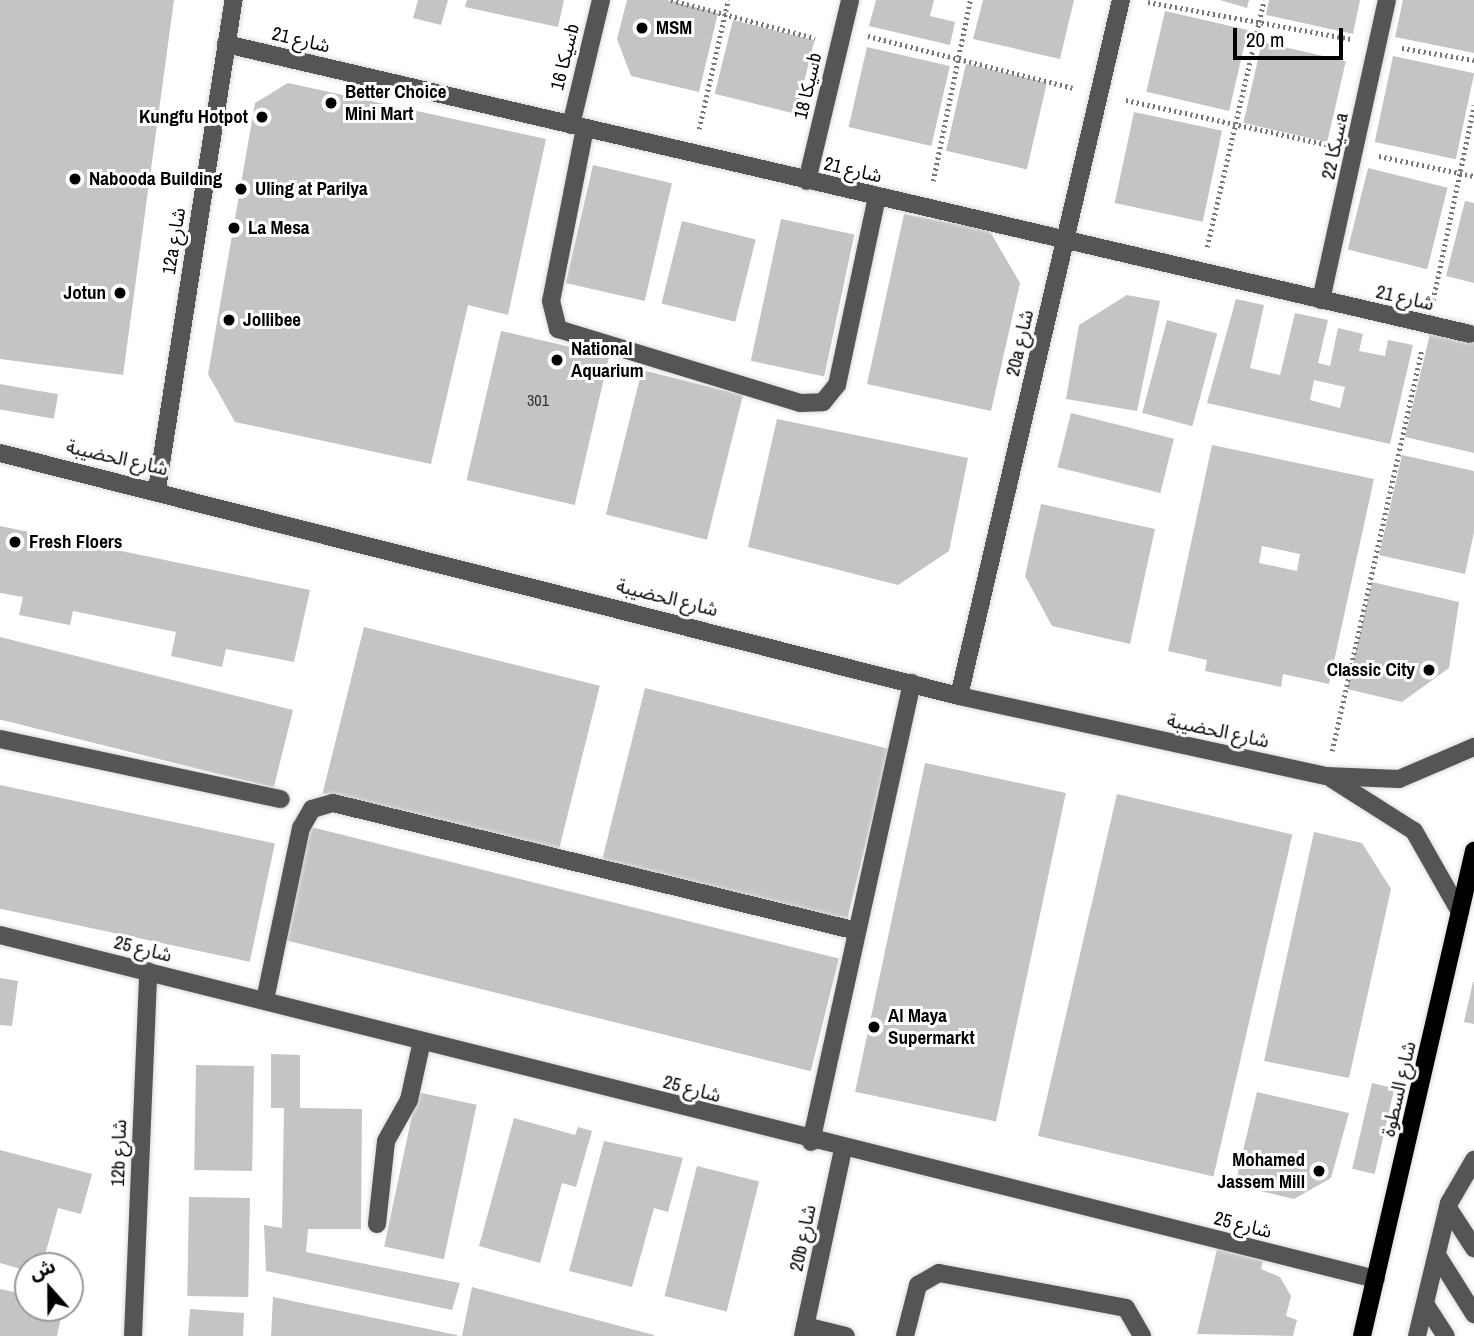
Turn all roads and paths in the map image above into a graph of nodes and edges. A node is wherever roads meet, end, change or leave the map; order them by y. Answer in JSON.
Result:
{"nodes":[{"id":1,"x":234,"y":0,"type":"edge"},
{"id":2,"x":601,"y":0,"type":"edge"},
{"id":3,"x":671,"y":0,"type":"edge"},
{"id":4,"x":728,"y":0,"type":"edge"},
{"id":5,"x":850,"y":0,"type":"edge"},
{"id":6,"x":970,"y":0,"type":"edge"},
{"id":7,"x":1121,"y":0,"type":"edge"},
{"id":8,"x":1136,"y":0,"type":"edge"},
{"id":9,"x":1264,"y":0,"type":"edge"},
{"id":10,"x":1387,"y":0,"type":"edge"},
{"id":11,"x":725,"y":14,"type":"junction"},
{"id":12,"x":1259,"y":22,"type":"junction"},
{"id":13,"x":841,"y":37,"type":"junction"},
{"id":14,"x":226,"y":44,"type":"junction"},
{"id":15,"x":1378,"y":44,"type":"junction"},
{"id":16,"x":957,"y":58,"type":"junction"},
{"id":17,"x":1474,"y":60,"type":"edge"},
{"id":18,"x":1099,"y":94,"type":"junction"},
{"id":19,"x":1474,"y":106,"type":"edge"},
{"id":20,"x":1236,"y":124,"type":"junction"},
{"id":21,"x":578,"y":127,"type":"junction"},
{"id":22,"x":1356,"y":152,"type":"junction"},
{"id":23,"x":694,"y":154,"type":"junction"},
{"id":24,"x":1460,"y":173,"type":"junction"},
{"id":25,"x":1474,"y":176,"type":"edge"},
{"id":26,"x":807,"y":181,"type":"junction"},
{"id":27,"x":877,"y":197,"type":"junction"},
{"id":28,"x":928,"y":208,"type":"junction"},
{"id":29,"x":1066,"y":239,"type":"junction"},
{"id":30,"x":1202,"y":272,"type":"junction"},
{"id":31,"x":1321,"y":300,"type":"junction"},
{"id":32,"x":1428,"y":325,"type":"junction"},
{"id":33,"x":1470,"y":334,"type":"dead end"},
{"id":34,"x":0,"y":453,"type":"edge"},
{"id":35,"x":157,"y":489,"type":"junction"},
{"id":36,"x":912,"y":683,"type":"junction"},
{"id":37,"x":959,"y":696,"type":"junction"},
{"id":38,"x":0,"y":739,"type":"edge"},
{"id":39,"x":1474,"y":747,"type":"edge"},
{"id":40,"x":1326,"y":776,"type":"junction"},
{"id":41,"x":281,"y":799,"type":"dead end"},
{"id":42,"x":1474,"y":851,"type":"edge"},
{"id":43,"x":1460,"y":912,"type":"junction"},
{"id":44,"x":857,"y":931,"type":"junction"},
{"id":45,"x":0,"y":935,"type":"edge"},
{"id":46,"x":148,"y":971,"type":"junction"},
{"id":47,"x":265,"y":1000,"type":"junction"},
{"id":48,"x":422,"y":1041,"type":"junction"},
{"id":49,"x":811,"y":1142,"type":"junction"},
{"id":50,"x":843,"y":1150,"type":"junction"},
{"id":51,"x":1474,"y":1160,"type":"edge"},
{"id":52,"x":1447,"y":1208,"type":"junction"},
{"id":53,"x":377,"y":1224,"type":"dead end"},
{"id":54,"x":1474,"y":1248,"type":"edge"},
{"id":55,"x":1437,"y":1255,"type":"junction"},
{"id":56,"x":1376,"y":1279,"type":"junction"},
{"id":57,"x":1424,"y":1304,"type":"junction"},
{"id":58,"x":1474,"y":1314,"type":"edge"},
{"id":59,"x":804,"y":1331,"type":"edge"},
{"id":60,"x":132,"y":1336,"type":"edge"},
{"id":61,"x":846,"y":1336,"type":"edge"},
{"id":62,"x":905,"y":1336,"type":"edge"},
{"id":63,"x":1142,"y":1336,"type":"edge"},
{"id":64,"x":1362,"y":1336,"type":"edge"},
{"id":65,"x":1417,"y":1336,"type":"edge"},
{"id":66,"x":1446,"y":1336,"type":"edge"}],
"edges":[{"from":1,"to":14,"type":"street","name":"12a شارع"},
{"from":2,"to":21,"type":"street","name":"سيكا 16b"},
{"from":3,"to":11,"type":"path"},
{"from":4,"to":11,"type":"path"},
{"from":5,"to":13,"type":"street","name":"سيكا 18b"},
{"from":6,"to":16,"type":"path"},
{"from":7,"to":18,"type":"street","name":"20a شارع"},
{"from":8,"to":12,"type":"path"},
{"from":9,"to":12,"type":"path"},
{"from":10,"to":15,"type":"street","name":"سيكا 22a"},
{"from":11,"to":13,"type":"path"},
{"from":11,"to":23,"type":"path"},
{"from":12,"to":15,"type":"path"},
{"from":12,"to":20,"type":"path"},
{"from":13,"to":16,"type":"path"},
{"from":13,"to":26,"type":"street","name":"سيكا 18b"},
{"from":14,"to":21,"type":"street","name":"شارع 21"},
{"from":14,"to":35,"type":"street","name":"12a شارع"},
{"from":15,"to":17,"type":"path"},
{"from":15,"to":22,"type":"street","name":"سيكا 22a"},
{"from":16,"to":18,"type":"path"},
{"from":16,"to":28,"type":"path"},
{"from":18,"to":20,"type":"path"},
{"from":18,"to":29,"type":"street","name":"20a شارع"},
{"from":19,"to":24,"type":"path"},
{"from":20,"to":22,"type":"path"},
{"from":20,"to":30,"type":"path"},
{"from":21,"to":23,"type":"street","name":"شارع 21"},
{"from":21,"to":27,"type":"street","name":"سيكا 16b"},
{"from":22,"to":24,"type":"path"},
{"from":22,"to":31,"type":"street","name":"سيكا 22a"},
{"from":23,"to":26,"type":"street","name":"شارع 21"},
{"from":24,"to":25,"type":"path"},
{"from":24,"to":32,"type":"path"},
{"from":26,"to":27,"type":"street","name":"شارع 21"},
{"from":27,"to":28,"type":"street","name":"شارع 21"},
{"from":28,"to":29,"type":"street","name":"شارع 21"},
{"from":29,"to":30,"type":"street","name":"شارع 21"},
{"from":29,"to":37,"type":"street","name":"20a شارع"},
{"from":30,"to":31,"type":"street","name":"شارع 21"},
{"from":31,"to":32,"type":"street","name":"شارع 21"},
{"from":32,"to":33,"type":"street","name":"شارع 21"},
{"from":32,"to":40,"type":"path"},
{"from":34,"to":35,"type":"street","name":"شارع الحضيبة"},
{"from":35,"to":36,"type":"street","name":"شارع الحضيبة"},
{"from":36,"to":37,"type":"street","name":"شارع الحضيبة"},
{"from":36,"to":44,"type":"street"},
{"from":37,"to":40,"type":"street","name":"شارع الحضيبة"},
{"from":38,"to":41,"type":"street"},
{"from":39,"to":40,"type":"street","name":"شارع الحضيبة"},
{"from":40,"to":43,"type":"street","name":"شارع الحضيبة"},
{"from":42,"to":43,"type":"main road","name":"شارع السطوة"},
{"from":43,"to":56,"type":"main road","name":"شارع السطوة"},
{"from":44,"to":47,"type":"street"},
{"from":44,"to":49,"type":"street"},
{"from":45,"to":46,"type":"street","name":"شارع 25"},
{"from":46,"to":47,"type":"street","name":"شارع 25"},
{"from":46,"to":60,"type":"street","name":"12b شارع"},
{"from":47,"to":48,"type":"street","name":"شارع 25"},
{"from":48,"to":49,"type":"street","name":"شارع 25"},
{"from":48,"to":53,"type":"street"},
{"from":49,"to":50,"type":"street","name":"شارع 25"},
{"from":50,"to":56,"type":"street","name":"شارع 25"},
{"from":50,"to":59,"type":"street","name":"20b شارع"},
{"from":51,"to":52,"type":"street"},
{"from":52,"to":54,"type":"street"},
{"from":52,"to":55,"type":"street"},
{"from":55,"to":57,"type":"street"},
{"from":55,"to":58,"type":"street"},
{"from":56,"to":64,"type":"main road","name":"شارع السطوة"},
{"from":57,"to":65,"type":"street"},
{"from":57,"to":66,"type":"street"},
{"from":59,"to":61,"type":"street"},
{"from":62,"to":63,"type":"street"}]}
